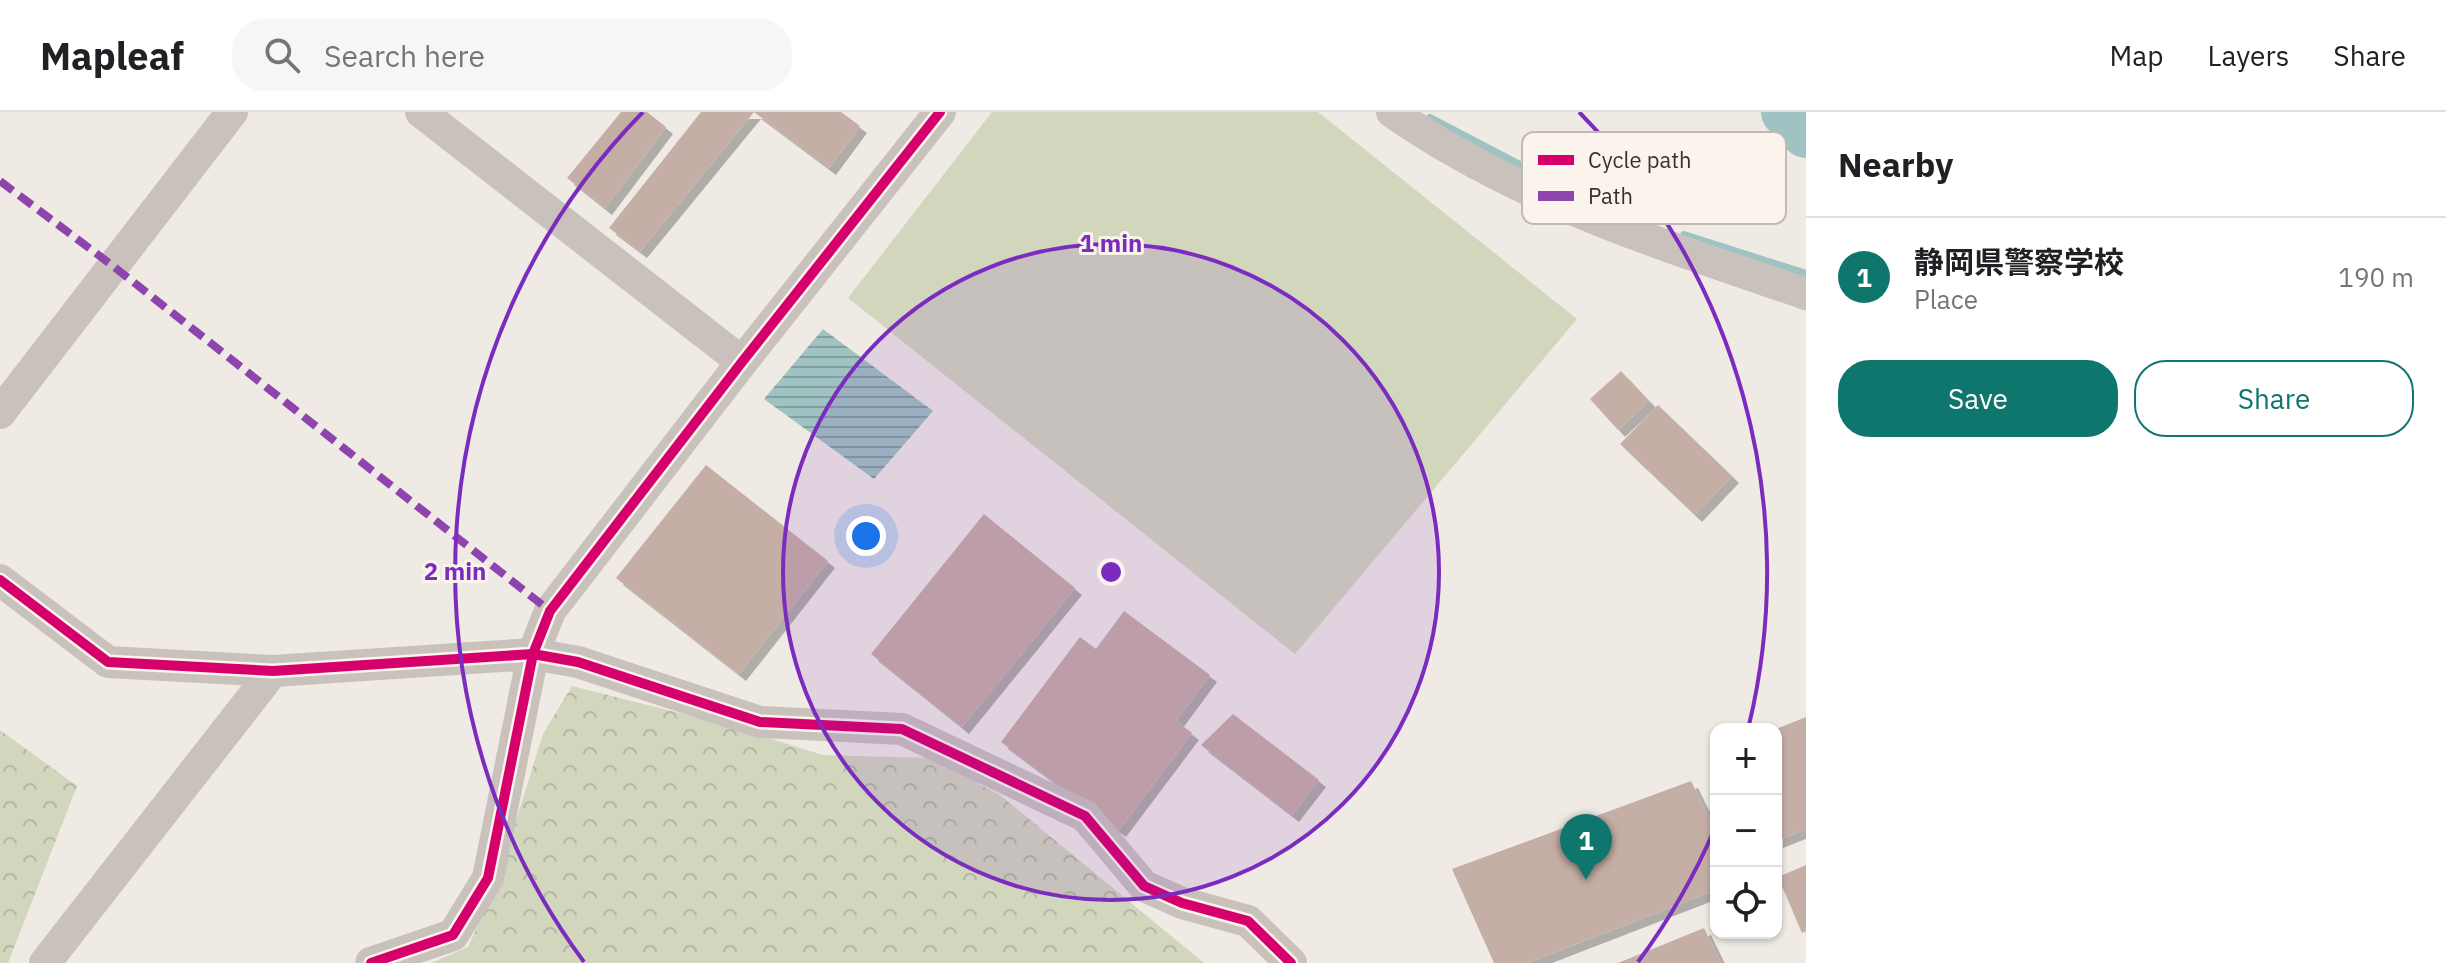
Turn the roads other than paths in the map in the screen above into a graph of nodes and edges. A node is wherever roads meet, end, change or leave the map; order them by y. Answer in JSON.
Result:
{"nodes":[{"id":1,"x":232,"y":112,"type":"edge"},
{"id":2,"x":421,"y":112,"type":"edge"},
{"id":3,"x":940,"y":112,"type":"edge"},
{"id":4,"x":1392,"y":112,"type":"edge"},
{"id":5,"x":1522,"y":186,"type":"edge"},
{"id":6,"x":1607,"y":224,"type":"edge"},
{"id":7,"x":1806,"y":294,"type":"edge"},
{"id":8,"x":742,"y":362,"type":"junction"},
{"id":9,"x":0,"y":413,"type":"edge"},
{"id":10,"x":0,"y":580,"type":"edge"},
{"id":11,"x":533,"y":654,"type":"junction"},
{"id":12,"x":273,"y":671,"type":"junction"},
{"id":13,"x":45,"y":963,"type":"edge"},
{"id":14,"x":371,"y":963,"type":"edge"},
{"id":15,"x":1291,"y":963,"type":"edge"}],
"edges":[{"from":1,"to":9,"type":"street"},
{"from":2,"to":8,"type":"street"},
{"from":3,"to":8,"type":"street"},
{"from":4,"to":5,"type":"street"},
{"from":6,"to":7,"type":"street"},
{"from":8,"to":11,"type":"street"},
{"from":10,"to":12,"type":"street"},
{"from":11,"to":12,"type":"street"},
{"from":11,"to":14,"type":"street"},
{"from":11,"to":15,"type":"street"},
{"from":12,"to":13,"type":"street"}]}
